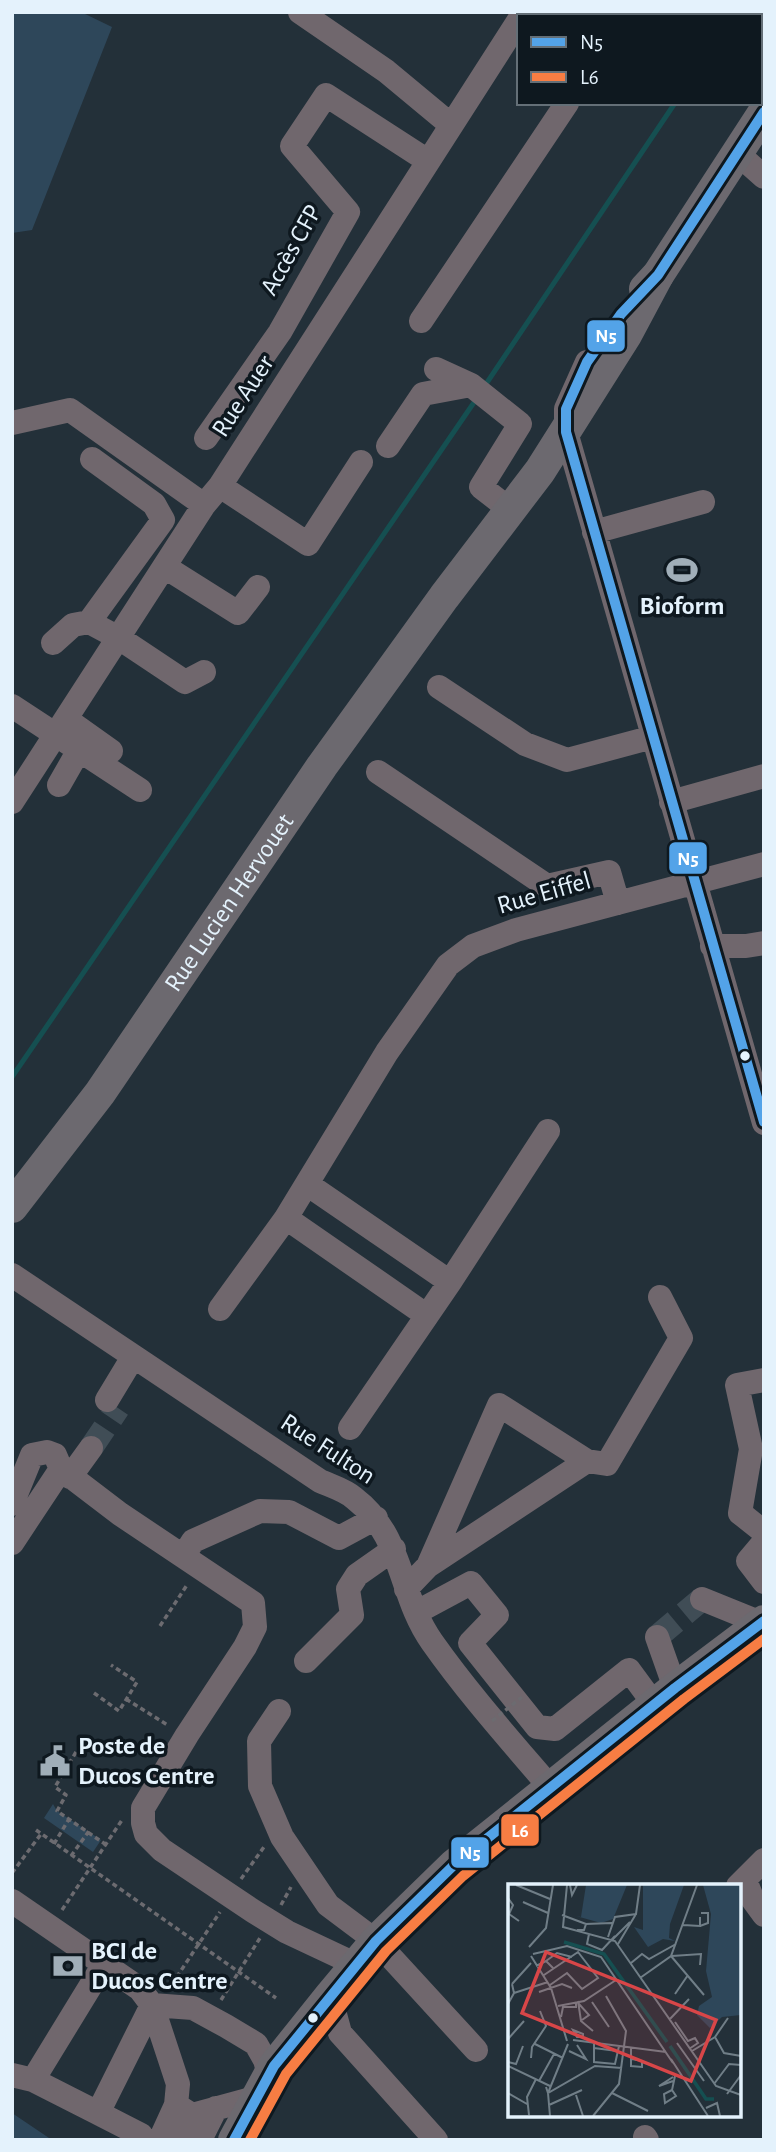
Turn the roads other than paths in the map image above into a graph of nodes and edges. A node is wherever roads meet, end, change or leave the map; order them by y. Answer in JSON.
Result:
{"nodes":[{"id":1,"x":300,"y":12,"type":"edge"},
{"id":2,"x":517,"y":23,"type":"edge"},
{"id":3,"x":566,"y":105,"type":"edge"},
{"id":4,"x":764,"y":112,"type":"edge"},
{"id":5,"x":451,"y":125,"type":"junction"},
{"id":6,"x":737,"y":153,"type":"junction"},
{"id":7,"x":428,"y":161,"type":"junction"},
{"id":8,"x":764,"y":177,"type":"edge"},
{"id":9,"x":658,"y":275,"type":"junction"},
{"id":10,"x":421,"y":321,"type":"dead end"},
{"id":11,"x":280,"y":332,"type":"junction"},
{"id":12,"x":307,"y":351,"type":"junction"},
{"id":13,"x":587,"y":362,"type":"junction"},
{"id":14,"x":436,"y":369,"type":"dead end"},
{"id":15,"x":480,"y":393,"type":"junction"},
{"id":16,"x":12,"y":423,"type":"edge"},
{"id":17,"x":566,"y":432,"type":"junction"},
{"id":18,"x":206,"y":438,"type":"dead end"},
{"id":19,"x":388,"y":446,"type":"dead end"},
{"id":20,"x":92,"y":459,"type":"dead end"},
{"id":21,"x":361,"y":462,"type":"dead end"},
{"id":22,"x":540,"y":471,"type":"junction"},
{"id":23,"x":579,"y":481,"type":"junction"},
{"id":24,"x":220,"y":486,"type":"junction"},
{"id":25,"x":499,"y":501,"type":"junction"},
{"id":26,"x":703,"y":502,"type":"dead end"},
{"id":27,"x":204,"y":505,"type":"junction"},
{"id":28,"x":594,"y":533,"type":"junction"},
{"id":29,"x":165,"y":567,"type":"junction"},
{"id":30,"x":258,"y":587,"type":"dead end"},
{"id":31,"x":444,"y":597,"type":"junction"},
{"id":32,"x":89,"y":622,"type":"junction"},
{"id":33,"x":119,"y":638,"type":"junction"},
{"id":34,"x":53,"y":643,"type":"dead end"},
{"id":35,"x":204,"y":672,"type":"dead end"},
{"id":36,"x":439,"y":687,"type":"dead end"},
{"id":37,"x":12,"y":706,"type":"edge"},
{"id":38,"x":61,"y":727,"type":"junction"},
{"id":39,"x":653,"y":737,"type":"junction"},
{"id":40,"x":79,"y":750,"type":"junction"},
{"id":41,"x":111,"y":751,"type":"dead end"},
{"id":42,"x":378,"y":772,"type":"dead end"},
{"id":43,"x":764,"y":776,"type":"edge"},
{"id":44,"x":59,"y":785,"type":"dead end"},
{"id":45,"x":140,"y":790,"type":"dead end"},
{"id":46,"x":12,"y":802,"type":"edge"},
{"id":47,"x":671,"y":802,"type":"junction"},
{"id":48,"x":764,"y":864,"type":"edge"},
{"id":49,"x":695,"y":882,"type":"junction"},
{"id":50,"x":618,"y":903,"type":"junction"},
{"id":51,"x":764,"y":943,"type":"edge"},
{"id":52,"x":712,"y":946,"type":"junction"},
{"id":53,"x":764,"y":1123,"type":"edge"},
{"id":54,"x":548,"y":1131,"type":"dead end"},
{"id":55,"x":307,"y":1184,"type":"junction"},
{"id":56,"x":12,"y":1207,"type":"edge"},
{"id":57,"x":286,"y":1218,"type":"junction"},
{"id":58,"x":12,"y":1275,"type":"edge"},
{"id":59,"x":450,"y":1282,"type":"junction"},
{"id":60,"x":660,"y":1297,"type":"dead end"},
{"id":61,"x":220,"y":1309,"type":"dead end"},
{"id":62,"x":426,"y":1315,"type":"junction"},
{"id":63,"x":139,"y":1361,"type":"junction"},
{"id":64,"x":764,"y":1380,"type":"edge"},
{"id":65,"x":112,"y":1404,"type":"tunnel mouth"},
{"id":66,"x":350,"y":1428,"type":"dead end"},
{"id":67,"x":85,"y":1444,"type":"tunnel mouth"},
{"id":68,"x":587,"y":1461,"type":"junction"},
{"id":69,"x":62,"y":1467,"type":"junction"},
{"id":70,"x":12,"y":1504,"type":"edge"},
{"id":71,"x":376,"y":1518,"type":"junction"},
{"id":72,"x":764,"y":1532,"type":"edge"},
{"id":73,"x":764,"y":1542,"type":"edge"},
{"id":74,"x":12,"y":1543,"type":"edge"},
{"id":75,"x":394,"y":1549,"type":"junction"},
{"id":76,"x":192,"y":1561,"type":"junction"},
{"id":77,"x":428,"y":1566,"type":"junction"},
{"id":78,"x":764,"y":1582,"type":"edge"},
{"id":79,"x":406,"y":1589,"type":"junction"},
{"id":80,"x":702,"y":1599,"type":"dead end"},
{"id":81,"x":417,"y":1612,"type":"junction"},
{"id":82,"x":763,"y":1621,"type":"edge"},
{"id":83,"x":657,"y":1637,"type":"dead end"},
{"id":84,"x":306,"y":1661,"type":"dead end"},
{"id":85,"x":665,"y":1696,"type":"junction"},
{"id":86,"x":279,"y":1712,"type":"dead end"},
{"id":87,"x":550,"y":1787,"type":"junction"},
{"id":88,"x":764,"y":1860,"type":"edge"},
{"id":89,"x":742,"y":1883,"type":"edge"},
{"id":90,"x":12,"y":1901,"type":"edge"},
{"id":91,"x":764,"y":1915,"type":"edge"},
{"id":92,"x":366,"y":1952,"type":"junction"},
{"id":93,"x":104,"y":1964,"type":"junction"},
{"id":94,"x":330,"y":1996,"type":"junction"},
{"id":95,"x":152,"y":2005,"type":"junction"},
{"id":96,"x":309,"y":2022,"type":"junction"},
{"id":97,"x":476,"y":2050,"type":"dead end"},
{"id":98,"x":23,"y":2078,"type":"edge"},
{"id":99,"x":263,"y":2086,"type":"junction"},
{"id":100,"x":194,"y":2109,"type":"junction"},
{"id":101,"x":98,"y":2113,"type":"junction"},
{"id":102,"x":142,"y":2140,"type":"edge"},
{"id":103,"x":160,"y":2140,"type":"edge"},
{"id":104,"x":181,"y":2140,"type":"edge"},
{"id":105,"x":200,"y":2140,"type":"edge"},
{"id":106,"x":234,"y":2140,"type":"edge"},
{"id":107,"x":254,"y":2140,"type":"edge"},
{"id":108,"x":436,"y":2140,"type":"edge"}],
"edges":[{"from":1,"to":5,"type":"street"},
{"from":2,"to":5,"type":"street","name":"Rue Auer"},
{"from":3,"to":10,"type":"street"},
{"from":4,"to":6,"type":"main road"},
{"from":5,"to":7,"type":"street","name":"Rue Auer"},
{"from":6,"to":8,"type":"street"},
{"from":6,"to":9,"type":"main road"},
{"from":7,"to":11,"type":"street","name":"Accès CFP"},
{"from":7,"to":12,"type":"street","name":"Rue Auer"},
{"from":9,"to":13,"type":"main road","name":"Rue Lucien Hervouet"},
{"from":9,"to":17,"type":"main road","name":"Rue Lucien Hervouet"},
{"from":11,"to":12,"type":"street","name":"Accès CFP"},
{"from":11,"to":18,"type":"street","name":"Accès CFP"},
{"from":12,"to":24,"type":"street","name":"Rue Auer"},
{"from":13,"to":17,"type":"street"},
{"from":13,"to":25,"type":"main road","name":"Rue Lucien Hervouet"},
{"from":14,"to":15,"type":"street"},
{"from":15,"to":19,"type":"street"},
{"from":15,"to":25,"type":"street"},
{"from":16,"to":27,"type":"street"},
{"from":17,"to":22,"type":"main road","name":"Rue Lucien Hervouet"},
{"from":17,"to":23,"type":"street"},
{"from":20,"to":32,"type":"street"},
{"from":21,"to":24,"type":"street"},
{"from":22,"to":23,"type":"street"},
{"from":22,"to":31,"type":"main road","name":"Rue Lucien Hervouet"},
{"from":23,"to":28,"type":"street"},
{"from":24,"to":27,"type":"street","name":"Rue Auer"},
{"from":25,"to":31,"type":"main road","name":"Rue Lucien Hervouet"},
{"from":26,"to":28,"type":"street"},
{"from":27,"to":29,"type":"street","name":"Rue Auer"},
{"from":28,"to":39,"type":"street"},
{"from":29,"to":30,"type":"street"},
{"from":29,"to":33,"type":"street","name":"Rue Auer"},
{"from":31,"to":56,"type":"main road","name":"Rue Lucien Hervouet"},
{"from":32,"to":33,"type":"street"},
{"from":32,"to":34,"type":"street"},
{"from":33,"to":35,"type":"street"},
{"from":33,"to":38,"type":"street","name":"Rue Auer"},
{"from":36,"to":39,"type":"street"},
{"from":37,"to":38,"type":"street"},
{"from":38,"to":40,"type":"street"},
{"from":38,"to":41,"type":"street"},
{"from":38,"to":46,"type":"street","name":"Rue Auer"},
{"from":39,"to":47,"type":"street"},
{"from":40,"to":44,"type":"street"},
{"from":40,"to":45,"type":"street"},
{"from":42,"to":50,"type":"street"},
{"from":43,"to":47,"type":"street"},
{"from":47,"to":49,"type":"street"},
{"from":48,"to":49,"type":"street","name":"Rue Eiffel"},
{"from":49,"to":50,"type":"street","name":"Rue Eiffel"},
{"from":49,"to":52,"type":"street"},
{"from":50,"to":55,"type":"street","name":"Rue Eiffel"},
{"from":51,"to":52,"type":"street"},
{"from":52,"to":53,"type":"street"},
{"from":54,"to":59,"type":"street"},
{"from":55,"to":57,"type":"street","name":"Rue Eiffel"},
{"from":55,"to":59,"type":"street"},
{"from":57,"to":61,"type":"street","name":"Rue Eiffel"},
{"from":57,"to":62,"type":"street"},
{"from":58,"to":63,"type":"street","name":"Rue Fulton"},
{"from":59,"to":62,"type":"street"},
{"from":60,"to":68,"type":"street"},
{"from":62,"to":66,"type":"street"},
{"from":63,"to":65,"type":"street"},
{"from":63,"to":71,"type":"street","name":"Rue Fulton"},
{"from":64,"to":72,"type":"street"},
{"from":67,"to":69,"type":"street"},
{"from":68,"to":77,"type":"street"},
{"from":68,"to":77,"type":"street"},
{"from":69,"to":70,"type":"street"},
{"from":69,"to":74,"type":"street"},
{"from":69,"to":76,"type":"street"},
{"from":71,"to":75,"type":"street","name":"Rue Fulton"},
{"from":71,"to":76,"type":"street"},
{"from":73,"to":78,"type":"street"},
{"from":75,"to":79,"type":"street","name":"Rue Fulton"},
{"from":75,"to":84,"type":"street"},
{"from":76,"to":92,"type":"street"},
{"from":77,"to":79,"type":"street"},
{"from":79,"to":81,"type":"street","name":"Rue Fulton"},
{"from":80,"to":82,"type":"street"},
{"from":81,"to":85,"type":"street"},
{"from":81,"to":87,"type":"street","name":"Rue Fulton"},
{"from":82,"to":85,"type":"main road"},
{"from":83,"to":85,"type":"street"},
{"from":85,"to":87,"type":"main road"},
{"from":86,"to":92,"type":"street"},
{"from":87,"to":92,"type":"main road"},
{"from":88,"to":89,"type":"street"},
{"from":89,"to":91,"type":"street"},
{"from":90,"to":93,"type":"street"},
{"from":92,"to":94,"type":"main road"},
{"from":92,"to":97,"type":"street"},
{"from":93,"to":95,"type":"street"},
{"from":93,"to":98,"type":"street"},
{"from":94,"to":96,"type":"main road"},
{"from":94,"to":108,"type":"street"},
{"from":95,"to":99,"type":"street"},
{"from":95,"to":100,"type":"street"},
{"from":95,"to":101,"type":"street"},
{"from":96,"to":99,"type":"main road"},
{"from":96,"to":107,"type":"main road"},
{"from":98,"to":101,"type":"street"},
{"from":99,"to":100,"type":"street"},
{"from":99,"to":106,"type":"main road"},
{"from":100,"to":103,"type":"street"},
{"from":100,"to":104,"type":"street"},
{"from":100,"to":105,"type":"street"},
{"from":101,"to":102,"type":"street"}]}
